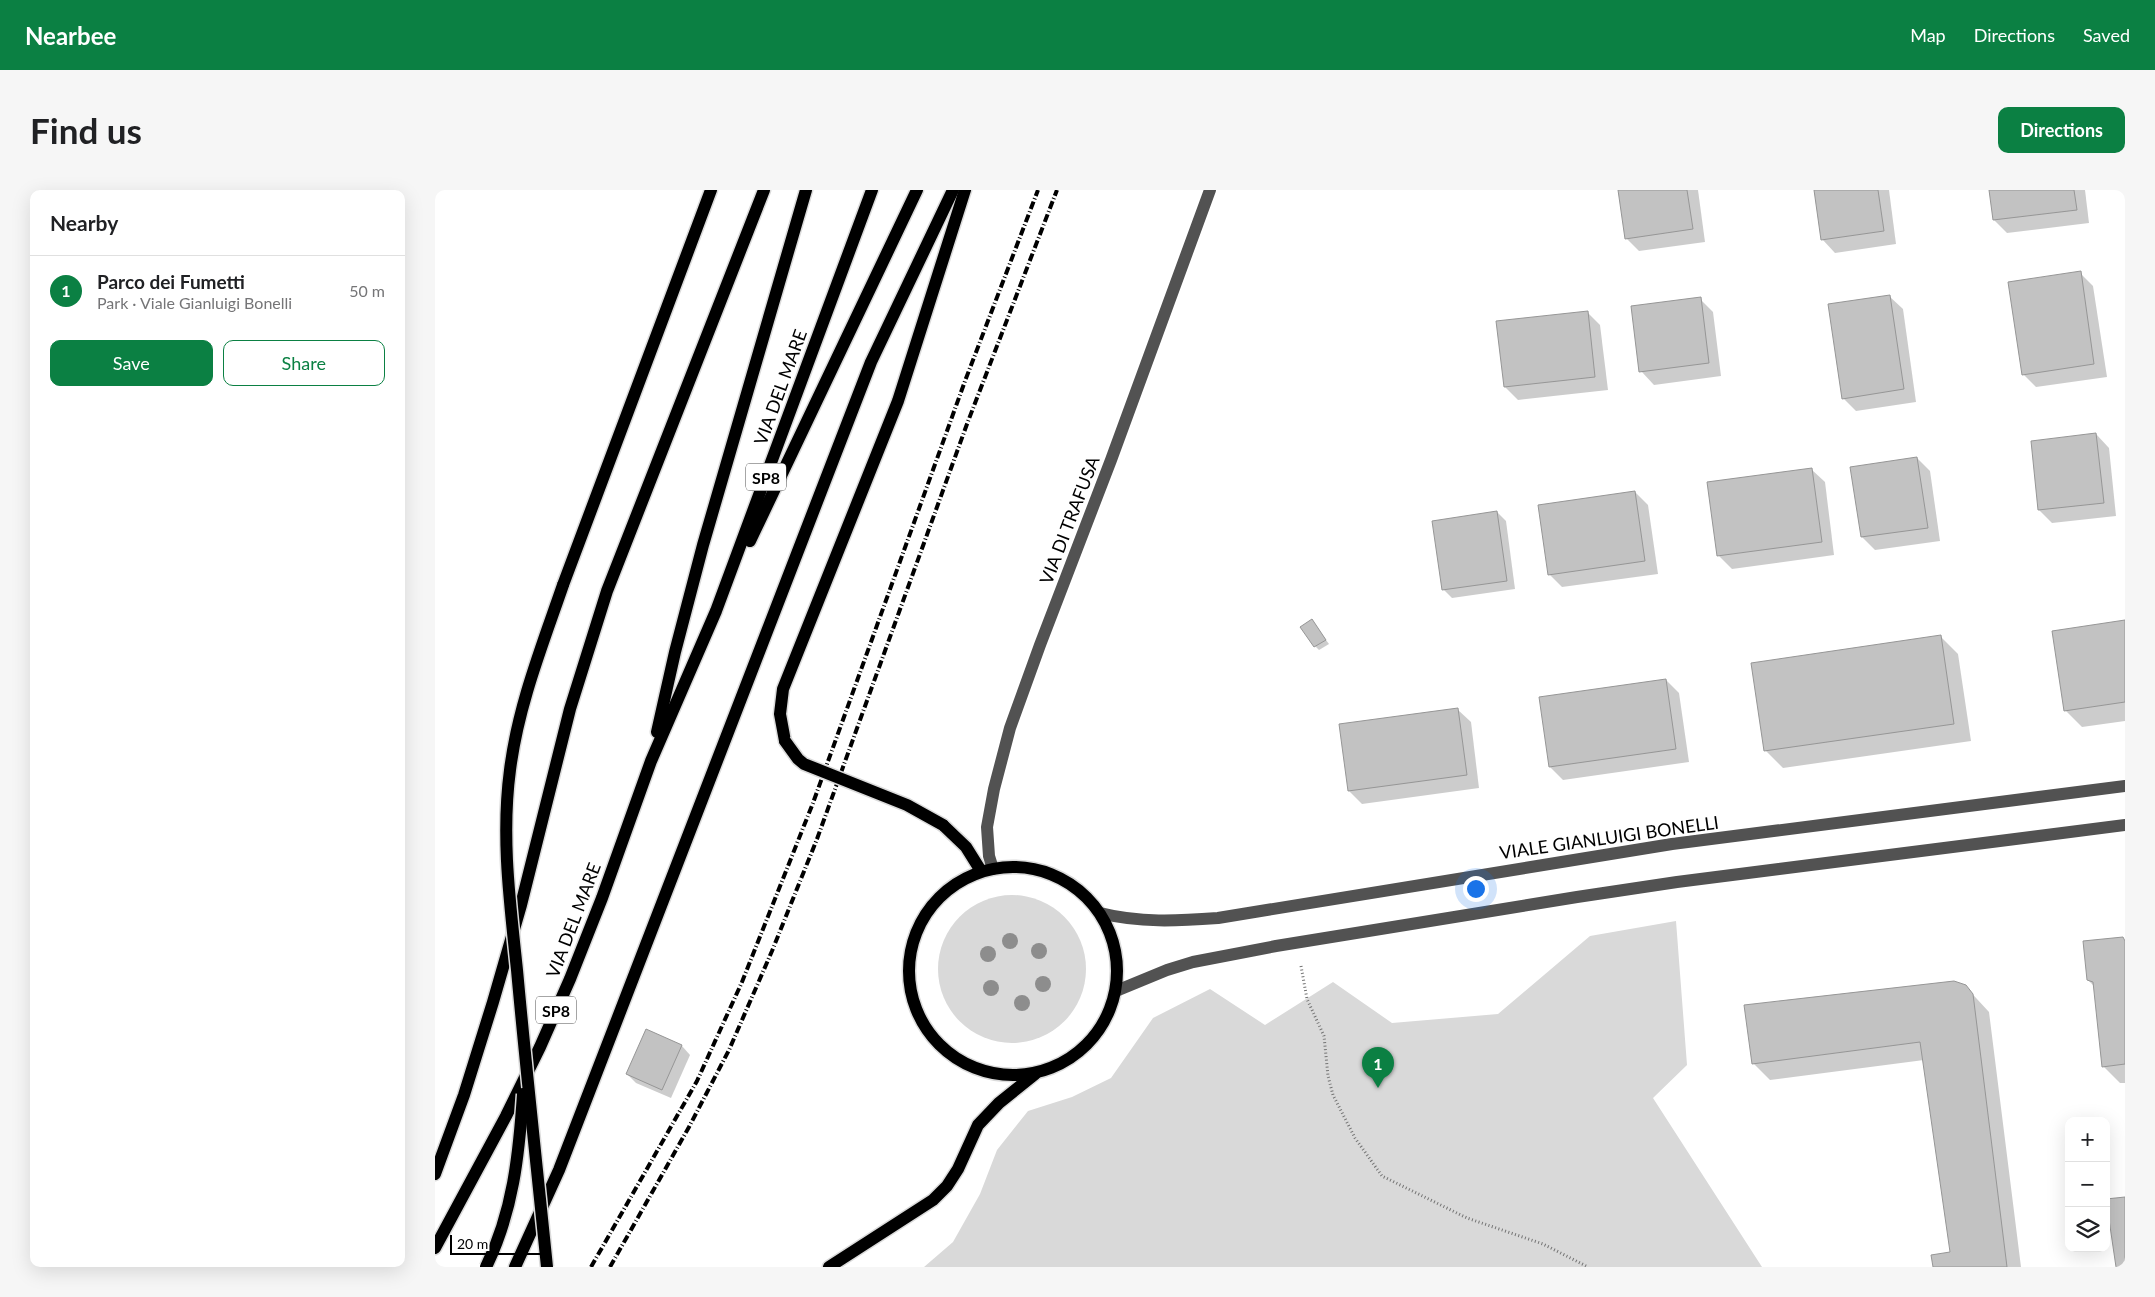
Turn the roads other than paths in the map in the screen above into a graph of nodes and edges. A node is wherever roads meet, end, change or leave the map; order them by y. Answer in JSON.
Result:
{"nodes":[{"id":1,"x":711,"y":190,"type":"edge"},
{"id":2,"x":764,"y":190,"type":"edge"},
{"id":3,"x":806,"y":190,"type":"edge"},
{"id":4,"x":872,"y":190,"type":"edge"},
{"id":5,"x":917,"y":190,"type":"edge"},
{"id":6,"x":953,"y":190,"type":"edge"},
{"id":7,"x":965,"y":190,"type":"edge"},
{"id":8,"x":1210,"y":190,"type":"edge"},
{"id":9,"x":716,"y":611,"type":"junction"},
{"id":10,"x":651,"y":761,"type":"junction"},
{"id":11,"x":2125,"y":786,"type":"edge"},
{"id":12,"x":2125,"y":825,"type":"edge"},
{"id":13,"x":987,"y":870,"type":"junction"},
{"id":14,"x":1100,"y":913,"type":"junction"},
{"id":15,"x":1116,"y":991,"type":"junction"},
{"id":16,"x":525,"y":1057,"type":"junction"},
{"id":17,"x":1037,"y":1072,"type":"junction"},
{"id":18,"x":435,"y":1174,"type":"edge"},
{"id":19,"x":435,"y":1248,"type":"edge"},
{"id":20,"x":486,"y":1267,"type":"edge"},
{"id":21,"x":515,"y":1267,"type":"edge"},
{"id":22,"x":547,"y":1267,"type":"edge"},
{"id":23,"x":829,"y":1267,"type":"edge"}],
"edges":[{"from":1,"to":16,"type":"main road","bridge":true},
{"from":2,"to":18,"type":"main road"},
{"from":3,"to":10,"type":"main road","name":"VIA DEL MARE","number":"SP8"},
{"from":4,"to":9,"type":"main road","name":"VIA DEL MARE","number":"SP8"},
{"from":5,"to":9,"type":"main road"},
{"from":6,"to":21,"type":"main road"},
{"from":7,"to":13,"type":"main road","bridge":true},
{"from":8,"to":13,"type":"street","name":"VIA DI TRAFUSA"},
{"from":9,"to":10,"type":"main road","name":"VIA DEL MARE","number":"SP8"},
{"from":10,"to":19,"type":"main road","name":"VIA DEL MARE","number":"SP8"},
{"from":11,"to":14,"type":"street","name":"VIALE GIANLUIGI BONELLI"},
{"from":12,"to":15,"type":"street"},
{"from":13,"to":14,"type":"main road"},
{"from":13,"to":17,"type":"main road"},
{"from":14,"to":15,"type":"main road"},
{"from":15,"to":17,"type":"main road"},
{"from":16,"to":20,"type":"main road","bridge":true},
{"from":16,"to":22,"type":"main road","bridge":true},
{"from":17,"to":23,"type":"main road"}]}
